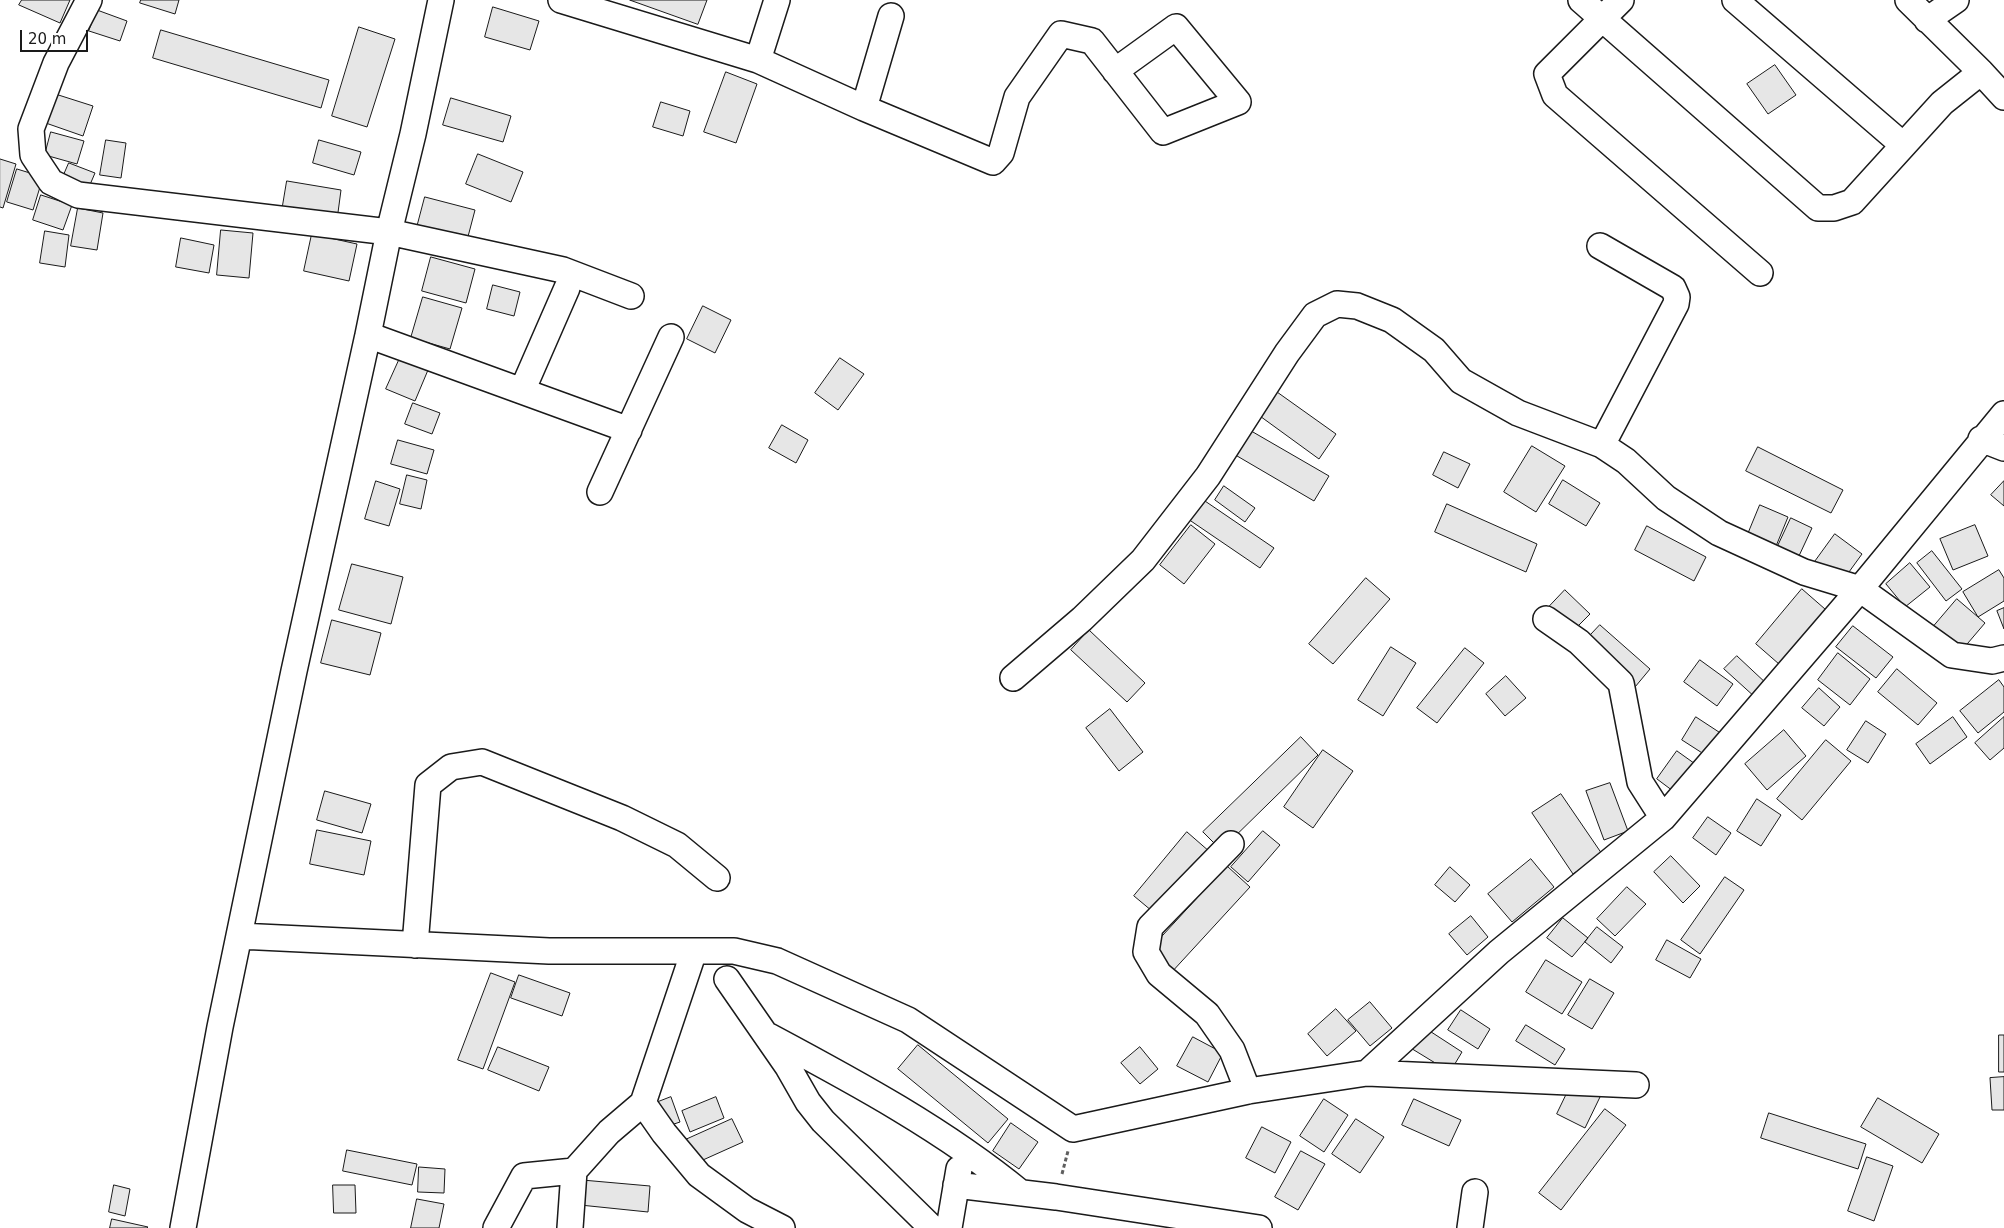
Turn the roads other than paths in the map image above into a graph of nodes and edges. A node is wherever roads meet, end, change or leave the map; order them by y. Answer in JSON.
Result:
{"nodes":[{"id":1,"x":89,"y":0,"type":"edge"},
{"id":2,"x":441,"y":0,"type":"edge"},
{"id":3,"x":561,"y":0,"type":"edge"},
{"id":4,"x":777,"y":0,"type":"edge"},
{"id":5,"x":1581,"y":0,"type":"edge"},
{"id":6,"x":1621,"y":0,"type":"edge"},
{"id":7,"x":1735,"y":0,"type":"edge"},
{"id":8,"x":1908,"y":0,"type":"edge"},
{"id":9,"x":1956,"y":0,"type":"edge"},
{"id":10,"x":891,"y":16,"type":"dead end"},
{"id":11,"x":1604,"y":19,"type":"junction"},
{"id":12,"x":1927,"y":20,"type":"junction"},
{"id":13,"x":758,"y":60,"type":"junction"},
{"id":14,"x":1115,"y":71,"type":"junction"},
{"id":15,"x":1981,"y":72,"type":"junction"},
{"id":16,"x":2004,"y":97,"type":"edge"},
{"id":17,"x":864,"y":108,"type":"junction"},
{"id":18,"x":1903,"y":145,"type":"junction"},
{"id":19,"x":389,"y":232,"type":"junction"},
{"id":20,"x":1600,"y":246,"type":"dead end"},
{"id":21,"x":1760,"y":273,"type":"dead end"},
{"id":22,"x":567,"y":288,"type":"dead end"},
{"id":23,"x":631,"y":296,"type":"dead end"},
{"id":24,"x":368,"y":335,"type":"junction"},
{"id":25,"x":671,"y":337,"type":"dead end"},
{"id":26,"x":522,"y":391,"type":"junction"},
{"id":27,"x":2004,"y":414,"type":"edge"},
{"id":28,"x":629,"y":430,"type":"junction"},
{"id":29,"x":1981,"y":439,"type":"junction"},
{"id":30,"x":1602,"y":445,"type":"junction"},
{"id":31,"x":2004,"y":448,"type":"edge"},
{"id":32,"x":600,"y":492,"type":"dead end"},
{"id":33,"x":1860,"y":589,"type":"junction"},
{"id":34,"x":1546,"y":618,"type":"dead end"},
{"id":35,"x":2004,"y":658,"type":"edge"},
{"id":36,"x":1013,"y":678,"type":"dead end"},
{"id":37,"x":1663,"y":818,"type":"junction"},
{"id":38,"x":1231,"y":844,"type":"dead end"},
{"id":39,"x":717,"y":878,"type":"dead end"},
{"id":40,"x":239,"y":936,"type":"junction"},
{"id":41,"x":414,"y":945,"type":"junction"},
{"id":42,"x":694,"y":951,"type":"junction"},
{"id":43,"x":727,"y":979,"type":"dead end"},
{"id":44,"x":765,"y":1034,"type":"junction"},
{"id":45,"x":1367,"y":1073,"type":"junction"},
{"id":46,"x":1636,"y":1085,"type":"dead end"},
{"id":47,"x":1248,"y":1090,"type":"junction"},
{"id":48,"x":643,"y":1103,"type":"junction"},
{"id":49,"x":962,"y":1150,"type":"junction"},
{"id":50,"x":574,"y":1171,"type":"junction"},
{"id":51,"x":956,"y":1185,"type":"junction"},
{"id":52,"x":1475,"y":1192,"type":"dead end"},
{"id":53,"x":1021,"y":1193,"type":"junction"},
{"id":54,"x":183,"y":1228,"type":"edge"},
{"id":55,"x":496,"y":1228,"type":"edge"},
{"id":56,"x":570,"y":1228,"type":"edge"},
{"id":57,"x":782,"y":1228,"type":"edge"},
{"id":58,"x":932,"y":1228,"type":"edge"},
{"id":59,"x":949,"y":1228,"type":"edge"},
{"id":60,"x":1259,"y":1228,"type":"edge"},
{"id":61,"x":1470,"y":1228,"type":"edge"}],
"edges":[{"from":1,"to":19,"type":"street"},
{"from":2,"to":19,"type":"street"},
{"from":3,"to":13,"type":"street"},
{"from":4,"to":13,"type":"street"},
{"from":5,"to":11,"type":"street"},
{"from":6,"to":11,"type":"street"},
{"from":7,"to":18,"type":"street"},
{"from":8,"to":12,"type":"street"},
{"from":9,"to":12,"type":"street"},
{"from":10,"to":17,"type":"street"},
{"from":11,"to":18,"type":"street"},
{"from":11,"to":21,"type":"street"},
{"from":12,"to":15,"type":"street"},
{"from":13,"to":17,"type":"street"},
{"from":14,"to":14,"type":"street"},
{"from":14,"to":17,"type":"street"},
{"from":15,"to":16,"type":"street"},
{"from":15,"to":18,"type":"street"},
{"from":19,"to":23,"type":"street"},
{"from":19,"to":24,"type":"street"},
{"from":20,"to":30,"type":"street"},
{"from":22,"to":26,"type":"street"},
{"from":24,"to":26,"type":"street"},
{"from":24,"to":40,"type":"street"},
{"from":25,"to":28,"type":"street"},
{"from":26,"to":28,"type":"street"},
{"from":27,"to":29,"type":"street"},
{"from":28,"to":32,"type":"street"},
{"from":29,"to":31,"type":"street"},
{"from":29,"to":33,"type":"street"},
{"from":30,"to":33,"type":"street"},
{"from":30,"to":36,"type":"street"},
{"from":33,"to":35,"type":"street"},
{"from":33,"to":37,"type":"street"},
{"from":34,"to":37,"type":"street"},
{"from":37,"to":45,"type":"street"},
{"from":38,"to":47,"type":"street"},
{"from":39,"to":41,"type":"street"},
{"from":40,"to":41,"type":"street"},
{"from":40,"to":54,"type":"street"},
{"from":41,"to":42,"type":"street"},
{"from":42,"to":47,"type":"street"},
{"from":42,"to":48,"type":"street"},
{"from":43,"to":44,"type":"street"},
{"from":44,"to":49,"type":"street"},
{"from":44,"to":58,"type":"street"},
{"from":45,"to":46,"type":"street"},
{"from":45,"to":47,"type":"street"},
{"from":48,"to":50,"type":"street"},
{"from":48,"to":57,"type":"street"},
{"from":49,"to":51,"type":"street"},
{"from":49,"to":53,"type":"street"},
{"from":50,"to":55,"type":"street"},
{"from":50,"to":56,"type":"street"},
{"from":51,"to":53,"type":"street"},
{"from":51,"to":59,"type":"street"},
{"from":52,"to":61,"type":"street"},
{"from":53,"to":60,"type":"street"}]}
